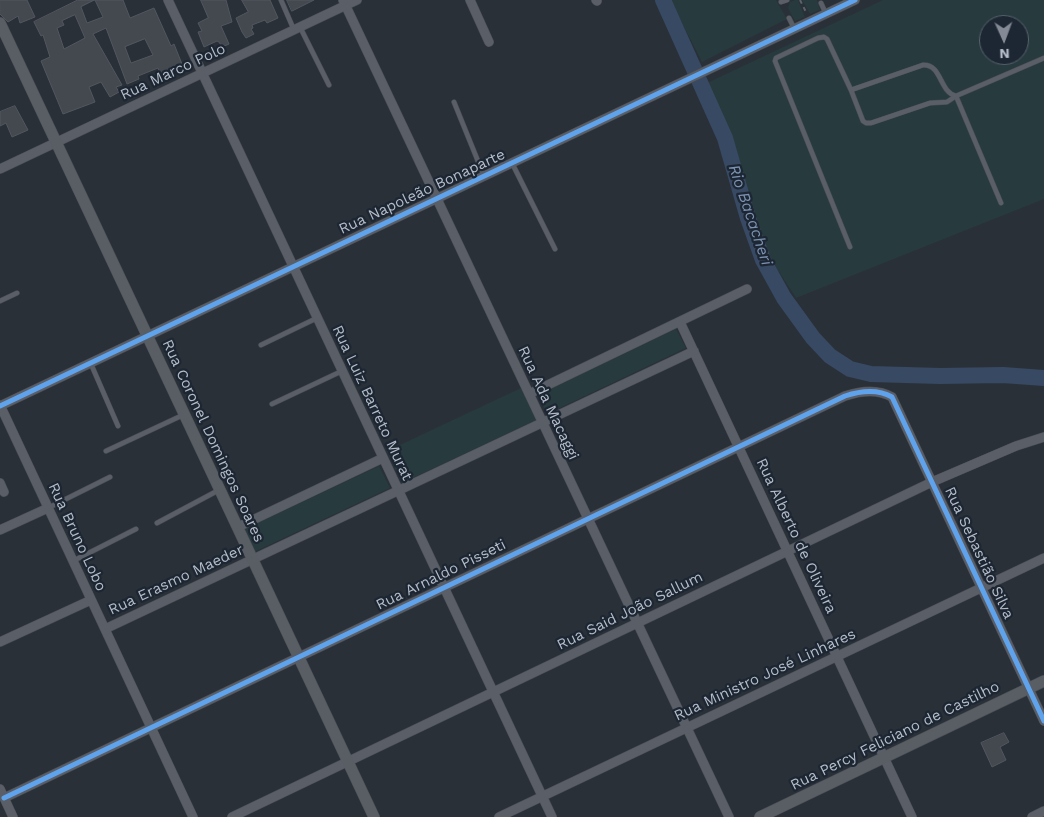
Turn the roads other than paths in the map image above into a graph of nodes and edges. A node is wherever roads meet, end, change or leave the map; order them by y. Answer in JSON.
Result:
{"nodes":[{"id":1,"x":168,"y":0,"type":"edge"},
{"id":2,"x":281,"y":0,"type":"edge"},
{"id":3,"x":357,"y":0,"type":"edge"},
{"id":4,"x":470,"y":0,"type":"edge"},
{"id":5,"x":787,"y":0,"type":"edge"},
{"id":6,"x":856,"y":0,"type":"edge"},
{"id":7,"x":782,"y":2,"type":"dead end"},
{"id":8,"x":345,"y":3,"type":"edge"},
{"id":9,"x":821,"y":3,"type":"dead end"},
{"id":10,"x":826,"y":14,"type":"junction"},
{"id":11,"x":789,"y":18,"type":"dead end"},
{"id":12,"x":0,"y":23,"type":"edge"},
{"id":13,"x":297,"y":28,"type":"junction"},
{"id":14,"x":794,"y":29,"type":"junction"},
{"id":15,"x":3,"y":39,"type":"edge"},
{"id":16,"x":489,"y":42,"type":"dead end"},
{"id":17,"x":1044,"y":58,"type":"edge"},
{"id":18,"x":202,"y":73,"type":"junction"},
{"id":19,"x":329,"y":85,"type":"dead end"},
{"id":20,"x":851,"y":90,"type":"junction"},
{"id":21,"x":956,"y":96,"type":"junction"},
{"id":22,"x":454,"y":102,"type":"dead end"},
{"id":23,"x":56,"y":142,"type":"junction"},
{"id":24,"x":512,"y":163,"type":"junction"},
{"id":25,"x":0,"y":169,"type":"edge"},
{"id":26,"x":484,"y":176,"type":"junction"},
{"id":27,"x":437,"y":199,"type":"junction"},
{"id":28,"x":1001,"y":203,"type":"dead end"},
{"id":29,"x":850,"y":247,"type":"dead end"},
{"id":30,"x":555,"y":249,"type":"dead end"},
{"id":31,"x":293,"y":267,"type":"junction"},
{"id":32,"x":747,"y":289,"type":"dead end"},
{"id":33,"x":17,"y":293,"type":"dead end"},
{"id":34,"x":0,"y":301,"type":"edge"},
{"id":35,"x":317,"y":318,"type":"junction"},
{"id":36,"x":680,"y":322,"type":"junction"},
{"id":37,"x":148,"y":336,"type":"junction"},
{"id":38,"x":261,"y":345,"type":"dead end"},
{"id":39,"x":694,"y":351,"type":"junction"},
{"id":40,"x":90,"y":363,"type":"junction"},
{"id":41,"x":342,"y":371,"type":"junction"},
{"id":42,"x":529,"y":394,"type":"junction"},
{"id":43,"x":892,"y":397,"type":"joint"},
{"id":44,"x":272,"y":404,"type":"dead end"},
{"id":45,"x":0,"y":406,"type":"edge"},
{"id":46,"x":184,"y":414,"type":"junction"},
{"id":47,"x":543,"y":423,"type":"junction"},
{"id":48,"x":118,"y":426,"type":"dead end"},
{"id":49,"x":1044,"y":437,"type":"edge"},
{"id":50,"x":739,"y":447,"type":"junction"},
{"id":51,"x":106,"y":451,"type":"dead end"},
{"id":52,"x":383,"y":458,"type":"junction"},
{"id":53,"x":110,"y":476,"type":"dead end"},
{"id":54,"x":932,"y":482,"type":"junction"},
{"id":55,"x":220,"y":490,"type":"junction"},
{"id":56,"x":398,"y":491,"type":"junction"},
{"id":57,"x":48,"y":508,"type":"junction"},
{"id":58,"x":588,"y":519,"type":"junction"},
{"id":59,"x":157,"y":523,"type":"dead end"},
{"id":60,"x":238,"y":527,"type":"junction"},
{"id":61,"x":0,"y":530,"type":"edge"},
{"id":62,"x":136,"y":530,"type":"dead end"},
{"id":63,"x":787,"y":551,"type":"junction"},
{"id":64,"x":1044,"y":558,"type":"edge"},
{"id":65,"x":253,"y":560,"type":"junction"},
{"id":66,"x":73,"y":561,"type":"junction"},
{"id":67,"x":981,"y":587,"type":"junction"},
{"id":68,"x":444,"y":588,"type":"junction"},
{"id":69,"x":91,"y":600,"type":"junction"},
{"id":70,"x":637,"y":623,"type":"junction"},
{"id":71,"x":105,"y":630,"type":"junction"},
{"id":72,"x":0,"y":642,"type":"edge"},
{"id":73,"x":837,"y":656,"type":"junction"},
{"id":74,"x":299,"y":657,"type":"junction"},
{"id":75,"x":1044,"y":681,"type":"edge"},
{"id":76,"x":1029,"y":688,"type":"junction"},
{"id":77,"x":493,"y":692,"type":"junction"},
{"id":78,"x":1044,"y":721,"type":"edge"},
{"id":79,"x":151,"y":728,"type":"junction"},
{"id":80,"x":686,"y":728,"type":"junction"},
{"id":81,"x":884,"y":758,"type":"junction"},
{"id":82,"x":348,"y":761,"type":"junction"},
{"id":83,"x":0,"y":789,"type":"edge"},
{"id":84,"x":542,"y":796,"type":"junction"},
{"id":85,"x":4,"y":798,"type":"junction"},
{"id":86,"x":1044,"y":811,"type":"edge"},
{"id":87,"x":13,"y":817,"type":"edge"},
{"id":88,"x":193,"y":817,"type":"edge"},
{"id":89,"x":232,"y":817,"type":"edge"},
{"id":90,"x":374,"y":817,"type":"edge"},
{"id":91,"x":499,"y":817,"type":"edge"},
{"id":92,"x":552,"y":817,"type":"edge"},
{"id":93,"x":729,"y":817,"type":"edge"},
{"id":94,"x":760,"y":817,"type":"edge"},
{"id":95,"x":912,"y":817,"type":"edge"},
{"id":96,"x":1032,"y":817,"type":"edge"}],
"edges":[{"from":1,"to":18,"type":"street","name":"Rua Luiz Barreto Murat"},
{"from":2,"to":13,"type":"lane"},
{"from":3,"to":8,"type":"street","name":"Rua Marco Polo"},
{"from":4,"to":16,"type":"street"},
{"from":5,"to":7,"type":"lane"},
{"from":6,"to":10,"type":"street","name":"Rua Napoleão Bonaparte"},
{"from":8,"to":13,"type":"street","name":"Rua Marco Polo"},
{"from":8,"to":27,"type":"street","name":"Rua Ada Macaggi"},
{"from":9,"to":10,"type":"lane"},
{"from":10,"to":14,"type":"street","name":"Rua Napoleão Bonaparte"},
{"from":11,"to":14,"type":"lane"},
{"from":12,"to":15,"type":"street","name":"Rua Coronel Domingos Soares"},
{"from":13,"to":18,"type":"street","name":"Rua Marco Polo"},
{"from":13,"to":19,"type":"lane"},
{"from":14,"to":24,"type":"street","name":"Rua Napoleão Bonaparte"},
{"from":15,"to":23,"type":"street","name":"Rua Coronel Domingos Soares"},
{"from":17,"to":21,"type":"lane"},
{"from":18,"to":23,"type":"street","name":"Rua Marco Polo"},
{"from":18,"to":31,"type":"street","name":"Rua Luiz Barreto Murat"},
{"from":20,"to":21,"type":"lane"},
{"from":20,"to":21,"type":"lane"},
{"from":20,"to":29,"type":"lane"},
{"from":21,"to":28,"type":"lane"},
{"from":22,"to":26,"type":"lane"},
{"from":23,"to":25,"type":"street","name":"Rua Marco Polo"},
{"from":23,"to":37,"type":"street","name":"Rua Coronel Domingos Soares"},
{"from":24,"to":26,"type":"street","name":"Rua Napoleão Bonaparte"},
{"from":24,"to":30,"type":"lane"},
{"from":26,"to":27,"type":"street","name":"Rua Napoleão Bonaparte"},
{"from":27,"to":31,"type":"street","name":"Rua Napoleão Bonaparte"},
{"from":27,"to":42,"type":"street","name":"Rua Ada Macaggi"},
{"from":31,"to":35,"type":"street","name":"Rua Luiz Barreto Murat"},
{"from":31,"to":37,"type":"street","name":"Rua Napoleão Bonaparte"},
{"from":32,"to":36,"type":"street"},
{"from":33,"to":34,"type":"lane"},
{"from":35,"to":38,"type":"lane"},
{"from":35,"to":41,"type":"street","name":"Rua Luiz Barreto Murat"},
{"from":36,"to":39,"type":"street","name":"Rua Alberto de Oliveira"},
{"from":36,"to":42,"type":"street"},
{"from":37,"to":40,"type":"street","name":"Rua Napoleão Bonaparte"},
{"from":37,"to":46,"type":"street","name":"Rua Coronel Domingos Soares"},
{"from":39,"to":47,"type":"street","name":"Rua Erasmo Maeder"},
{"from":39,"to":50,"type":"street","name":"Rua Alberto de Oliveira"},
{"from":40,"to":45,"type":"street","name":"Rua Napoleão Bonaparte"},
{"from":40,"to":48,"type":"lane"},
{"from":41,"to":44,"type":"lane"},
{"from":41,"to":52,"type":"street","name":"Rua Luiz Barreto Murat"},
{"from":42,"to":47,"type":"street","name":"Rua Ada Macaggi"},
{"from":43,"to":50,"type":"street","name":"Rua Arnaldo Pisseti"},
{"from":43,"to":54,"type":"street","name":"Rua Sebastião Silva"},
{"from":45,"to":57,"type":"street","name":"Rua Bruno Lobo"},
{"from":46,"to":51,"type":"lane"},
{"from":46,"to":55,"type":"street","name":"Rua Coronel Domingos Soares"},
{"from":47,"to":56,"type":"street","name":"Rua Erasmo Maeder"},
{"from":47,"to":58,"type":"street","name":"Rua Ada Macaggi"},
{"from":49,"to":54,"type":"street","name":"Rua Said João Sallum"},
{"from":50,"to":58,"type":"street","name":"Rua Arnaldo Pisseti"},
{"from":50,"to":63,"type":"street","name":"Rua Alberto de Oliveira"},
{"from":52,"to":56,"type":"street","name":"Rua Luiz Barreto Murat"},
{"from":52,"to":60,"type":"street"},
{"from":53,"to":57,"type":"lane"},
{"from":54,"to":63,"type":"street","name":"Rua Said João Sallum"},
{"from":54,"to":67,"type":"street","name":"Rua Sebastião Silva"},
{"from":55,"to":59,"type":"lane"},
{"from":55,"to":60,"type":"street","name":"Rua Coronel Domingos Soares"},
{"from":56,"to":65,"type":"street","name":"Rua Erasmo Maeder"},
{"from":56,"to":68,"type":"street","name":"Rua Luiz Barreto Murat"},
{"from":57,"to":61,"type":"street"},
{"from":57,"to":66,"type":"street","name":"Rua Bruno Lobo"},
{"from":58,"to":68,"type":"street","name":"Rua Arnaldo Pisseti"},
{"from":58,"to":70,"type":"street","name":"Rua Ada Macaggi"},
{"from":60,"to":65,"type":"street","name":"Rua Coronel Domingos Soares"},
{"from":62,"to":66,"type":"lane"},
{"from":63,"to":70,"type":"street","name":"Rua Said João Sallum"},
{"from":63,"to":73,"type":"street","name":"Rua Alberto de Oliveira"},
{"from":64,"to":67,"type":"street","name":"Rua Ministro José Linhares"},
{"from":65,"to":71,"type":"street","name":"Rua Erasmo Maeder"},
{"from":65,"to":74,"type":"street","name":"Rua Coronel Domingos Soares"},
{"from":66,"to":69,"type":"street","name":"Rua Bruno Lobo"},
{"from":67,"to":73,"type":"street","name":"Rua Ministro José Linhares"},
{"from":67,"to":76,"type":"street","name":"Rua Sebastião Silva"},
{"from":68,"to":74,"type":"street","name":"Rua Arnaldo Pisseti"},
{"from":68,"to":77,"type":"street","name":"Rua Luiz Barreto Murat"},
{"from":69,"to":71,"type":"street","name":"Rua Bruno Lobo"},
{"from":69,"to":72,"type":"street","name":"Rua Erasmo Maeder"},
{"from":70,"to":77,"type":"street","name":"Rua Said João Sallum"},
{"from":70,"to":80,"type":"street","name":"Rua Ada Macaggi"},
{"from":71,"to":79,"type":"street","name":"Rua Bruno Lobo"},
{"from":73,"to":80,"type":"street","name":"Rua Ministro José Linhares"},
{"from":73,"to":81,"type":"street","name":"Rua Alberto de Oliveira"},
{"from":74,"to":79,"type":"street","name":"Rua Arnaldo Pisseti"},
{"from":74,"to":82,"type":"street","name":"Rua Coronel Domingos Soares"},
{"from":75,"to":76,"type":"street","name":"Rua Percy Feliciano de Castilho"},
{"from":76,"to":78,"type":"street","name":"Rua Sebastião Silva"},
{"from":76,"to":81,"type":"street","name":"Rua Percy Feliciano de Castilho"},
{"from":77,"to":82,"type":"street","name":"Rua Said João Sallum"},
{"from":77,"to":84,"type":"street","name":"Rua Luiz Barreto Murat"},
{"from":79,"to":85,"type":"street","name":"Rua Arnaldo Pisseti"},
{"from":79,"to":88,"type":"street","name":"Rua Bruno Lobo"},
{"from":80,"to":84,"type":"street","name":"Rua Ministro José Linhares"},
{"from":80,"to":93,"type":"street","name":"Rua Ada Macaggi"},
{"from":81,"to":94,"type":"street","name":"Rua Percy Feliciano de Castilho"},
{"from":81,"to":95,"type":"street","name":"Rua Alberto de Oliveira"},
{"from":82,"to":89,"type":"street","name":"Rua Said João Sallum"},
{"from":82,"to":90,"type":"street","name":"Rua Coronel Domingos Soares"},
{"from":83,"to":85,"type":"street"},
{"from":84,"to":91,"type":"street","name":"Rua Ministro José Linhares"},
{"from":84,"to":92,"type":"street","name":"Rua Luiz Barreto Murat"},
{"from":85,"to":87,"type":"street"},
{"from":86,"to":96,"type":"street"}]}
